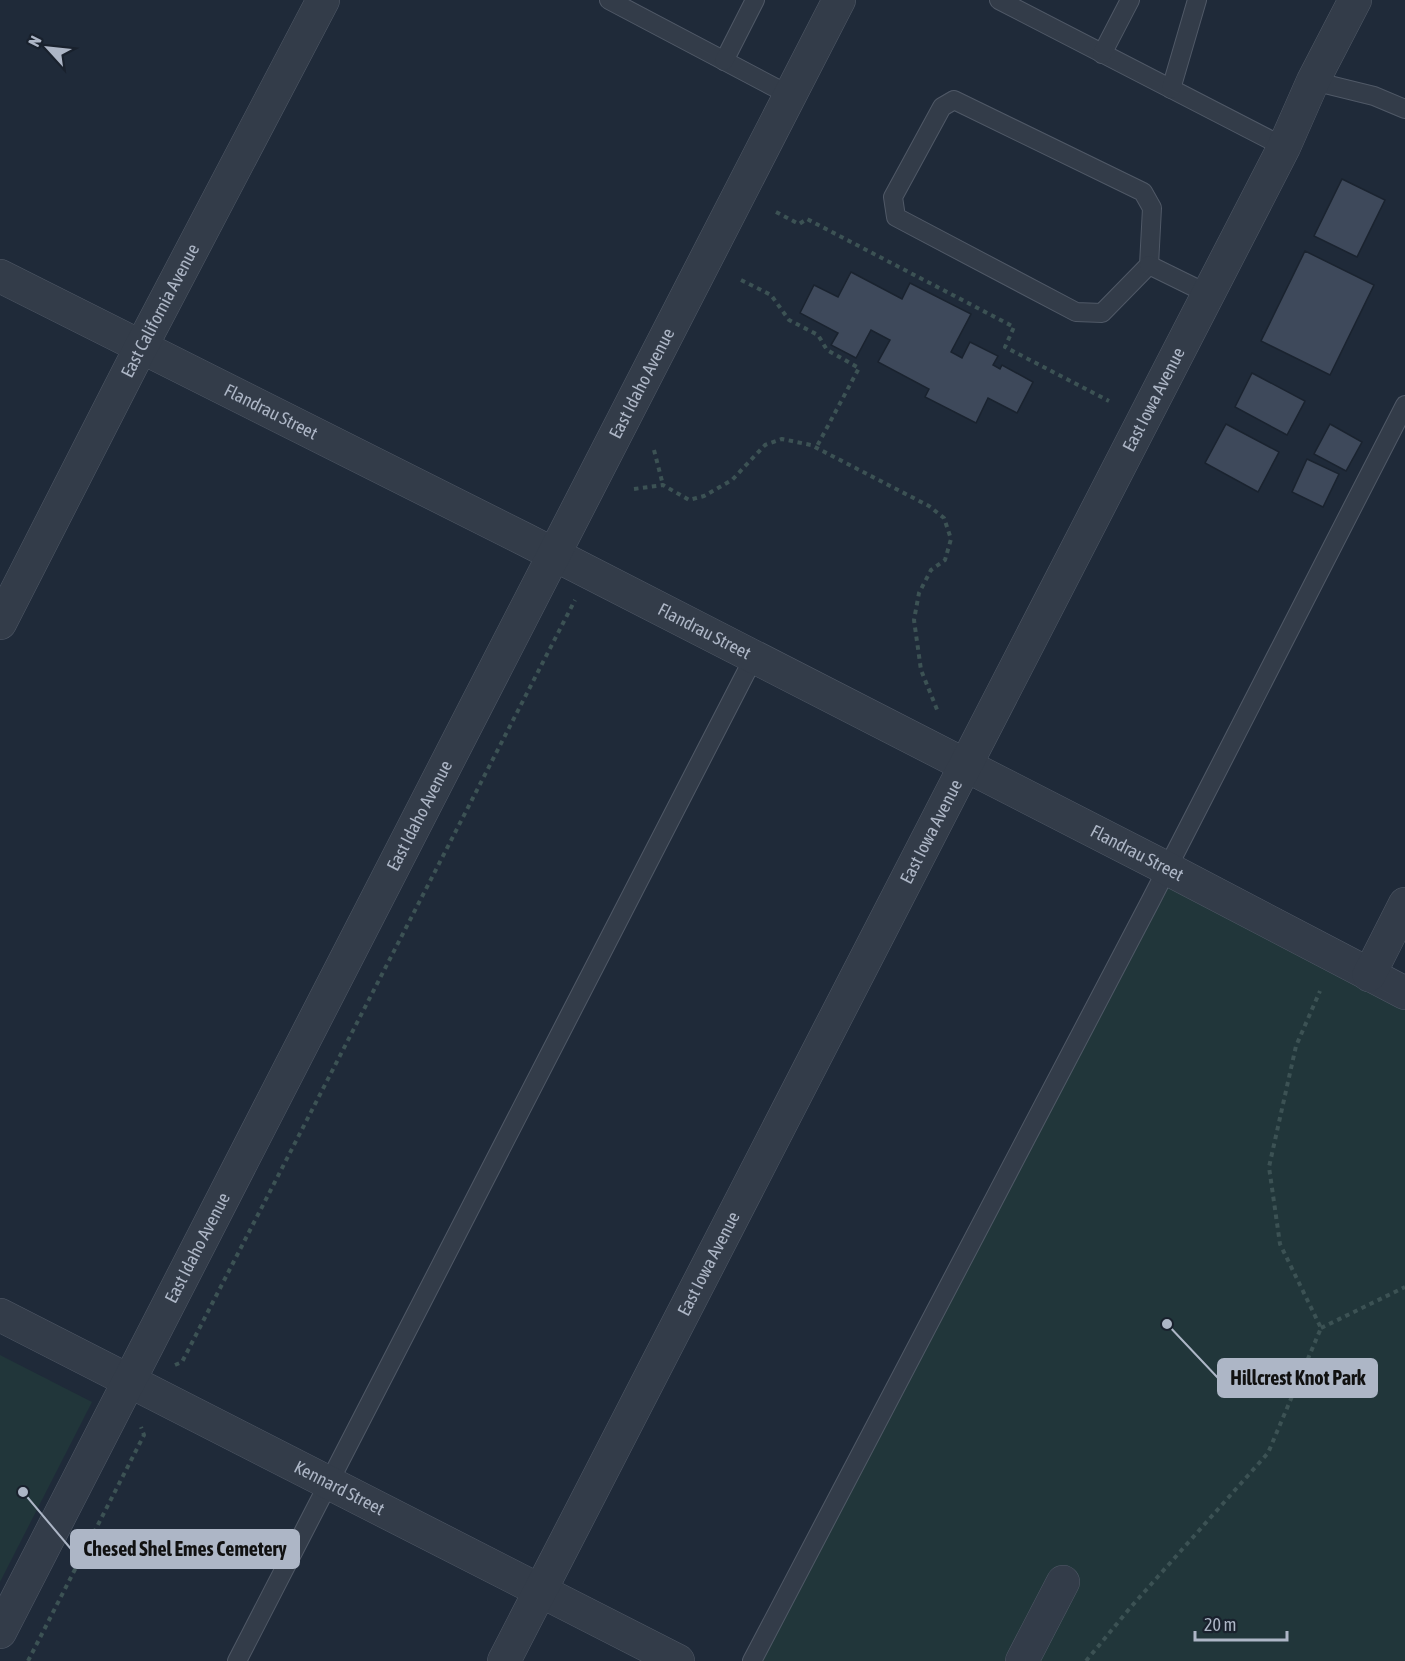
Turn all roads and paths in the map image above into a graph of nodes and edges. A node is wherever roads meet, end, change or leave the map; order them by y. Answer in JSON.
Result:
{"nodes":[{"id":1,"x":323,"y":0,"type":"edge"},
{"id":2,"x":609,"y":0,"type":"edge"},
{"id":3,"x":755,"y":0,"type":"edge"},
{"id":4,"x":840,"y":0,"type":"edge"},
{"id":5,"x":999,"y":0,"type":"edge"},
{"id":6,"x":1130,"y":0,"type":"edge"},
{"id":7,"x":1197,"y":0,"type":"edge"},
{"id":8,"x":1355,"y":0,"type":"edge"},
{"id":9,"x":1102,"y":54,"type":"junction"},
{"id":10,"x":724,"y":61,"type":"junction"},
{"id":11,"x":1313,"y":81,"type":"junction"},
{"id":12,"x":1171,"y":90,"type":"junction"},
{"id":13,"x":791,"y":96,"type":"junction"},
{"id":14,"x":1405,"y":109,"type":"edge"},
{"id":15,"x":1284,"y":147,"type":"junction"},
{"id":16,"x":776,"y":212,"type":"dead end"},
{"id":17,"x":1149,"y":265,"type":"junction"},
{"id":18,"x":0,"y":276,"type":"edge"},
{"id":19,"x":741,"y":280,"type":"dead end"},
{"id":20,"x":1208,"y":294,"type":"junction"},
{"id":21,"x":141,"y":346,"type":"junction"},
{"id":22,"x":1109,"y":401,"type":"dead end"},
{"id":23,"x":1405,"y":405,"type":"edge"},
{"id":24,"x":816,"y":448,"type":"junction"},
{"id":25,"x":654,"y":450,"type":"dead end"},
{"id":26,"x":663,"y":485,"type":"junction"},
{"id":27,"x":634,"y":489,"type":"dead end"},
{"id":28,"x":555,"y":555,"type":"junction"},
{"id":29,"x":575,"y":599,"type":"dead end"},
{"id":30,"x":0,"y":623,"type":"edge"},
{"id":31,"x":754,"y":657,"type":"junction"},
{"id":32,"x":938,"y":711,"type":"dead end"},
{"id":33,"x":965,"y":765,"type":"junction"},
{"id":34,"x":1168,"y":869,"type":"junction"},
{"id":35,"x":1405,"y":904,"type":"edge"},
{"id":36,"x":1369,"y":975,"type":"junction"},
{"id":37,"x":1320,"y":990,"type":"dead end"},
{"id":38,"x":1405,"y":993,"type":"edge"},
{"id":39,"x":1405,"y":1287,"type":"edge"},
{"id":40,"x":0,"y":1315,"type":"edge"},
{"id":41,"x":1321,"y":1328,"type":"junction"},
{"id":42,"x":173,"y":1365,"type":"dead end"},
{"id":43,"x":129,"y":1381,"type":"junction"},
{"id":44,"x":141,"y":1426,"type":"dead end"},
{"id":45,"x":329,"y":1483,"type":"junction"},
{"id":46,"x":1063,"y":1582,"type":"dead end"},
{"id":47,"x":540,"y":1591,"type":"junction"},
{"id":48,"x":0,"y":1632,"type":"edge"},
{"id":49,"x":28,"y":1661,"type":"edge"},
{"id":50,"x":237,"y":1661,"type":"edge"},
{"id":51,"x":504,"y":1661,"type":"edge"},
{"id":52,"x":678,"y":1661,"type":"edge"},
{"id":53,"x":752,"y":1661,"type":"edge"},
{"id":54,"x":1022,"y":1661,"type":"edge"},
{"id":55,"x":1086,"y":1661,"type":"edge"}],
"edges":[{"from":1,"to":21,"type":"street","name":"East California Avenue"},
{"from":2,"to":10,"type":"lane"},
{"from":3,"to":10,"type":"lane"},
{"from":4,"to":13,"type":"street","name":"East Idaho Avenue"},
{"from":5,"to":9,"type":"lane"},
{"from":6,"to":9,"type":"lane"},
{"from":7,"to":12,"type":"lane"},
{"from":8,"to":11,"type":"street","name":"East Iowa Avenue"},
{"from":9,"to":12,"type":"lane"},
{"from":10,"to":13,"type":"lane"},
{"from":11,"to":14,"type":"lane"},
{"from":11,"to":15,"type":"street","name":"East Iowa Avenue"},
{"from":12,"to":15,"type":"lane"},
{"from":13,"to":28,"type":"street","name":"East Idaho Avenue"},
{"from":15,"to":20,"type":"street","name":"East Iowa Avenue"},
{"from":16,"to":22,"type":"path"},
{"from":17,"to":17,"type":"lane"},
{"from":17,"to":20,"type":"lane"},
{"from":18,"to":21,"type":"street","name":"Flandrau Street"},
{"from":19,"to":24,"type":"path"},
{"from":20,"to":33,"type":"street","name":"East Iowa Avenue"},
{"from":21,"to":28,"type":"street","name":"Flandrau Street"},
{"from":21,"to":30,"type":"street","name":"East California Avenue"},
{"from":23,"to":34,"type":"lane"},
{"from":24,"to":26,"type":"path"},
{"from":24,"to":32,"type":"path"},
{"from":25,"to":26,"type":"path"},
{"from":26,"to":27,"type":"path"},
{"from":28,"to":31,"type":"street","name":"Flandrau Street"},
{"from":28,"to":43,"type":"street","name":"East Idaho Avenue"},
{"from":29,"to":42,"type":"path"},
{"from":31,"to":33,"type":"street","name":"Flandrau Street"},
{"from":31,"to":45,"type":"lane"},
{"from":33,"to":34,"type":"street","name":"Flandrau Street"},
{"from":33,"to":47,"type":"street","name":"East Iowa Avenue"},
{"from":34,"to":36,"type":"street","name":"Flandrau Street"},
{"from":34,"to":53,"type":"lane"},
{"from":35,"to":36,"type":"street"},
{"from":36,"to":38,"type":"street","name":"Flandrau Street"},
{"from":37,"to":41,"type":"path"},
{"from":39,"to":41,"type":"path"},
{"from":40,"to":43,"type":"street","name":"Kennard Street"},
{"from":41,"to":55,"type":"path"},
{"from":43,"to":45,"type":"street","name":"Kennard Street"},
{"from":43,"to":48,"type":"street","name":"East Idaho Avenue"},
{"from":44,"to":49,"type":"path"},
{"from":45,"to":47,"type":"street","name":"Kennard Street"},
{"from":45,"to":50,"type":"lane"},
{"from":46,"to":54,"type":"street"},
{"from":47,"to":51,"type":"street","name":"East Iowa Avenue"},
{"from":47,"to":52,"type":"street","name":"Kennard Street"}]}
